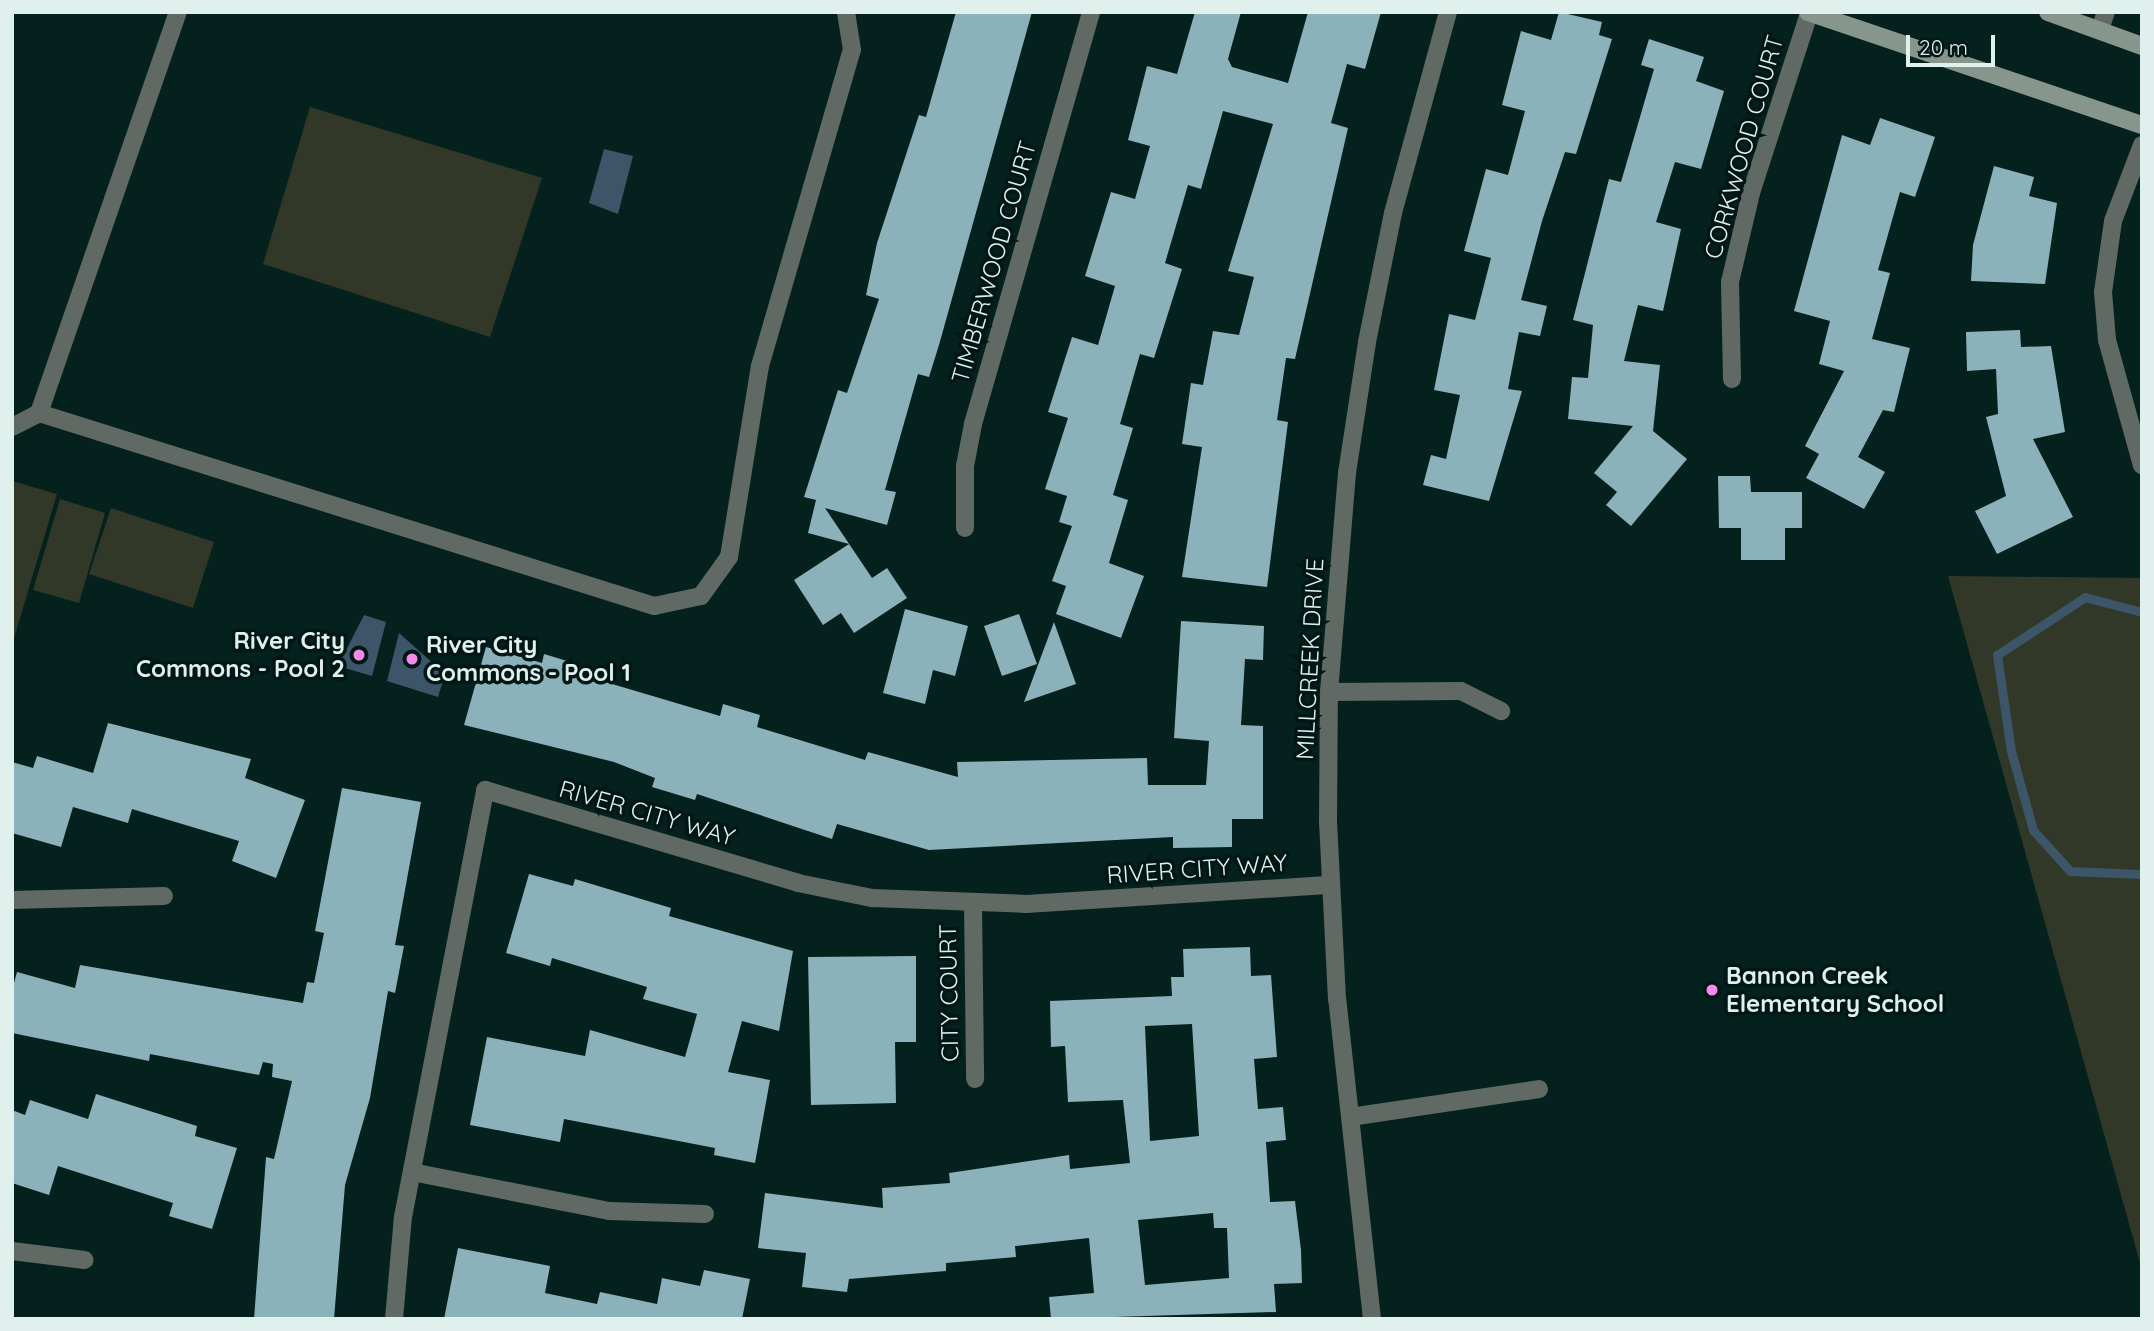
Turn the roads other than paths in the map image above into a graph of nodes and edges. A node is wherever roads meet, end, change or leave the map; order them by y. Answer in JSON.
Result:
{"nodes":[{"id":1,"x":178,"y":12,"type":"edge"},
{"id":2,"x":846,"y":12,"type":"edge"},
{"id":3,"x":1091,"y":12,"type":"edge"},
{"id":4,"x":1448,"y":12,"type":"edge"},
{"id":5,"x":1808,"y":12,"type":"edge"},
{"id":6,"x":2048,"y":12,"type":"edge"},
{"id":7,"x":2106,"y":12,"type":"edge"},
{"id":8,"x":2100,"y":30,"type":"junction"},
{"id":9,"x":2142,"y":46,"type":"edge"},
{"id":10,"x":2142,"y":125,"type":"edge"},
{"id":11,"x":2142,"y":145,"type":"edge"},
{"id":12,"x":1732,"y":379,"type":"dead end"},
{"id":13,"x":39,"y":413,"type":"junction"},
{"id":14,"x":12,"y":427,"type":"edge"},
{"id":15,"x":2142,"y":465,"type":"edge"},
{"id":16,"x":965,"y":528,"type":"dead end"},
{"id":17,"x":1329,"y":692,"type":"junction"},
{"id":18,"x":1501,"y":711,"type":"dead end"},
{"id":19,"x":1330,"y":885,"type":"junction"},
{"id":20,"x":164,"y":897,"type":"dead end"},
{"id":21,"x":12,"y":900,"type":"edge"},
{"id":22,"x":973,"y":906,"type":"junction"},
{"id":23,"x":975,"y":1079,"type":"dead end"},
{"id":24,"x":1539,"y":1089,"type":"dead end"},
{"id":25,"x":1350,"y":1117,"type":"junction"},
{"id":26,"x":412,"y":1172,"type":"junction"},
{"id":27,"x":705,"y":1214,"type":"dead end"},
{"id":28,"x":12,"y":1251,"type":"edge"},
{"id":29,"x":84,"y":1260,"type":"dead end"},
{"id":30,"x":394,"y":1319,"type":"edge"},
{"id":31,"x":1372,"y":1319,"type":"edge"}],
"edges":[{"from":1,"to":13,"type":"street"},
{"from":2,"to":13,"type":"street"},
{"from":3,"to":16,"type":"street","name":"TIMBERWOOD COURT"},
{"from":4,"to":17,"type":"street","name":"MILLCREEK DRIVE"},
{"from":5,"to":10,"type":"main road"},
{"from":5,"to":12,"type":"street","name":"CORKWOOD COURT"},
{"from":6,"to":8,"type":"main road"},
{"from":7,"to":8,"type":"street"},
{"from":8,"to":9,"type":"main road"},
{"from":11,"to":15,"type":"street"},
{"from":13,"to":14,"type":"street"},
{"from":17,"to":18,"type":"street"},
{"from":17,"to":19,"type":"street","name":"MILLCREEK DRIVE"},
{"from":19,"to":22,"type":"street","name":"RIVER CITY WAY"},
{"from":19,"to":25,"type":"street","name":"MILLCREEK DRIVE"},
{"from":20,"to":21,"type":"street"},
{"from":22,"to":23,"type":"street","name":"CITY COURT"},
{"from":22,"to":26,"type":"street","name":"RIVER CITY WAY"},
{"from":24,"to":25,"type":"street"},
{"from":25,"to":31,"type":"street","name":"MILLCREEK DRIVE"},
{"from":26,"to":27,"type":"street"},
{"from":26,"to":30,"type":"street","name":"RIVER CITY WAY"},
{"from":28,"to":29,"type":"street"}]}
